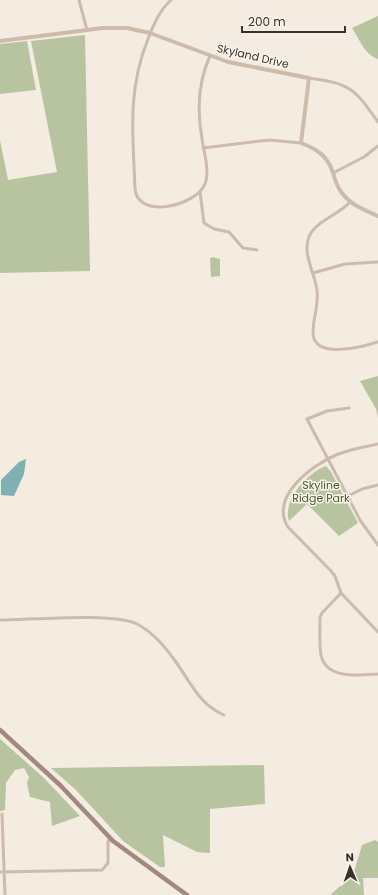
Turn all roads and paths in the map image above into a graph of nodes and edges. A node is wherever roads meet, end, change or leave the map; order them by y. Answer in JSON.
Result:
{"nodes":[{"id":1,"x":79,"y":0,"type":"edge"},
{"id":2,"x":171,"y":0,"type":"edge"},
{"id":3,"x":87,"y":30,"type":"junction"},
{"id":4,"x":150,"y":34,"type":"junction"},
{"id":5,"x":0,"y":41,"type":"edge"},
{"id":6,"x":210,"y":56,"type":"junction"},
{"id":7,"x":309,"y":78,"type":"junction"},
{"id":8,"x":378,"y":122,"type":"edge"},
{"id":9,"x":301,"y":143,"type":"junction"},
{"id":10,"x":378,"y":146,"type":"edge"},
{"id":11,"x":203,"y":148,"type":"junction"},
{"id":12,"x":333,"y":173,"type":"junction"},
{"id":13,"x":200,"y":192,"type":"junction"},
{"id":14,"x":350,"y":202,"type":"junction"},
{"id":15,"x":378,"y":216,"type":"edge"},
{"id":16,"x":241,"y":247,"type":"junction"},
{"id":17,"x":257,"y":250,"type":"dead end"},
{"id":18,"x":238,"y":252,"type":"dead end"},
{"id":19,"x":378,"y":262,"type":"edge"},
{"id":20,"x":313,"y":273,"type":"junction"},
{"id":21,"x":378,"y":342,"type":"edge"},
{"id":22,"x":349,"y":408,"type":"dead end"},
{"id":23,"x":378,"y":444,"type":"edge"},
{"id":24,"x":328,"y":459,"type":"junction"},
{"id":25,"x":378,"y":485,"type":"edge"},
{"id":26,"x":348,"y":496,"type":"junction"},
{"id":27,"x":378,"y":545,"type":"edge"},
{"id":28,"x":341,"y":594,"type":"junction"},
{"id":29,"x":0,"y":620,"type":"edge"},
{"id":30,"x":378,"y":632,"type":"edge"},
{"id":31,"x":378,"y":674,"type":"edge"},
{"id":32,"x":224,"y":715,"type":"dead end"},
{"id":33,"x":0,"y":730,"type":"edge"},
{"id":34,"x":2,"y":814,"type":"dead end"},
{"id":35,"x":110,"y":838,"type":"junction"},
{"id":36,"x":0,"y":872,"type":"edge"},
{"id":37,"x":4,"y":872,"type":"junction"},
{"id":38,"x":5,"y":895,"type":"edge"},
{"id":39,"x":187,"y":895,"type":"edge"}],
"edges":[{"from":1,"to":3,"type":"street"},
{"from":2,"to":4,"type":"street"},
{"from":3,"to":4,"type":"street","name":"Skyland Drive"},
{"from":3,"to":5,"type":"street","name":"Skyland Drive"},
{"from":4,"to":6,"type":"street","name":"Skyland Drive"},
{"from":4,"to":13,"type":"street"},
{"from":6,"to":7,"type":"street","name":"Skyland Drive"},
{"from":6,"to":11,"type":"street"},
{"from":7,"to":8,"type":"street","name":"Skyland Drive"},
{"from":7,"to":9,"type":"street"},
{"from":9,"to":11,"type":"street"},
{"from":9,"to":12,"type":"street"},
{"from":10,"to":12,"type":"street"},
{"from":11,"to":13,"type":"street"},
{"from":12,"to":14,"type":"street"},
{"from":13,"to":16,"type":"street"},
{"from":14,"to":15,"type":"street"},
{"from":14,"to":20,"type":"street"},
{"from":16,"to":17,"type":"street"},
{"from":16,"to":18,"type":"street"},
{"from":19,"to":20,"type":"street"},
{"from":20,"to":21,"type":"street"},
{"from":22,"to":24,"type":"street"},
{"from":23,"to":24,"type":"street"},
{"from":24,"to":26,"type":"street"},
{"from":24,"to":28,"type":"street"},
{"from":25,"to":26,"type":"street"},
{"from":26,"to":27,"type":"street"},
{"from":28,"to":30,"type":"street"},
{"from":28,"to":31,"type":"street"},
{"from":29,"to":32,"type":"street"},
{"from":33,"to":35,"type":"main road"},
{"from":34,"to":37,"type":"street"},
{"from":35,"to":37,"type":"street"},
{"from":35,"to":39,"type":"main road"},
{"from":36,"to":37,"type":"street"},
{"from":37,"to":38,"type":"street"}]}
